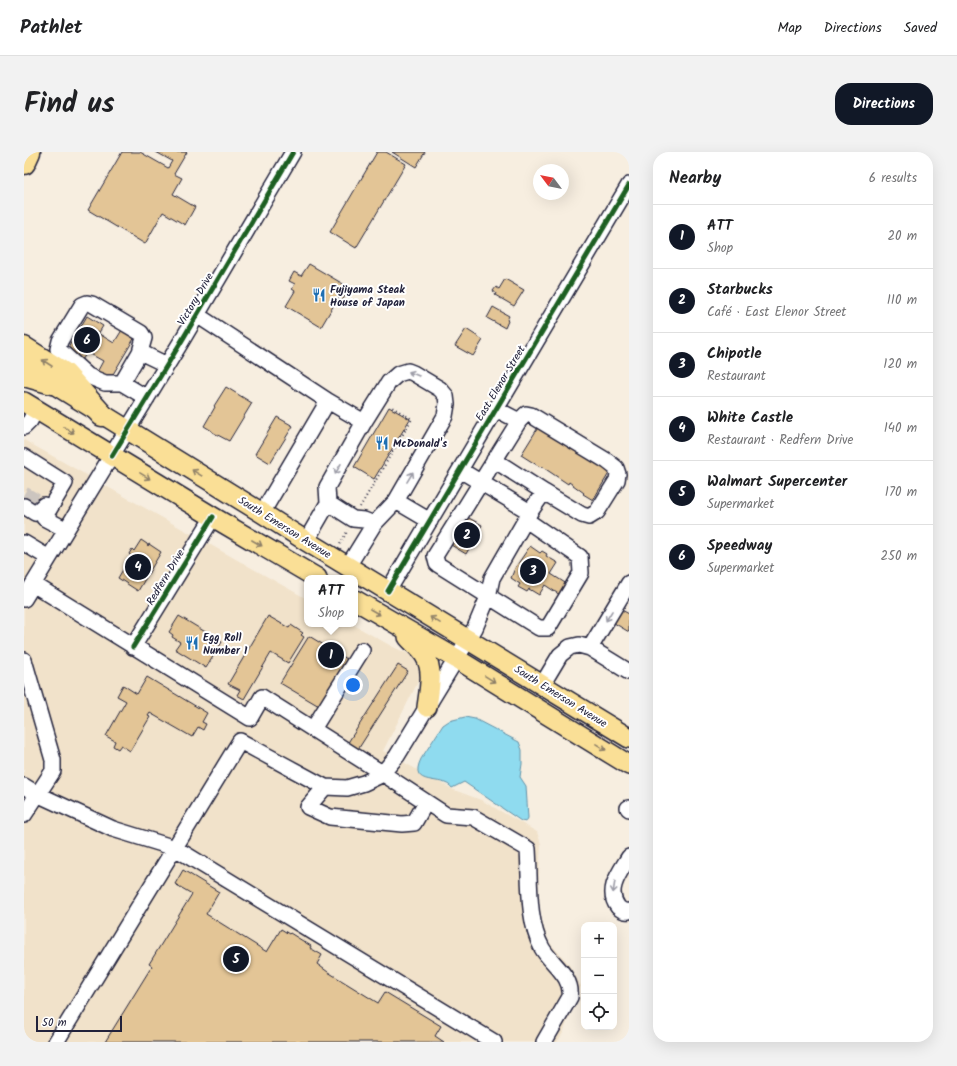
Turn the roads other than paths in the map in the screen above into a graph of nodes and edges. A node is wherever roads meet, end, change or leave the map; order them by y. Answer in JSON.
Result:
{"nodes":[{"id":1,"x":29,"y":152,"type":"edge"},
{"id":2,"x":293,"y":152,"type":"edge"},
{"id":3,"x":24,"y":163,"type":"edge"},
{"id":4,"x":629,"y":185,"type":"edge"},
{"id":5,"x":197,"y":315,"type":"junction"},
{"id":6,"x":24,"y":348,"type":"edge"},
{"id":7,"x":140,"y":352,"type":"junction"},
{"id":8,"x":24,"y":364,"type":"edge"},
{"id":9,"x":167,"y":365,"type":"junction"},
{"id":10,"x":24,"y":376,"type":"edge"},
{"id":11,"x":70,"y":379,"type":"junction"},
{"id":12,"x":122,"y":383,"type":"junction"},
{"id":13,"x":147,"y":398,"type":"junction"},
{"id":14,"x":328,"y":401,"type":"junction"},
{"id":15,"x":30,"y":406,"type":"edge"},
{"id":16,"x":496,"y":408,"type":"junction"},
{"id":17,"x":102,"y":415,"type":"joint"},
{"id":18,"x":519,"y":420,"type":"junction"},
{"id":19,"x":364,"y":422,"type":"junction"},
{"id":20,"x":24,"y":427,"type":"edge"},
{"id":21,"x":128,"y":430,"type":"junction"},
{"id":22,"x":112,"y":456,"type":"junction"},
{"id":23,"x":24,"y":457,"type":"edge"},
{"id":24,"x":494,"y":460,"type":"junction"},
{"id":25,"x":460,"y":470,"type":"junction"},
{"id":26,"x":481,"y":481,"type":"junction"},
{"id":27,"x":544,"y":492,"type":"junction"},
{"id":28,"x":396,"y":501,"type":"junction"},
{"id":29,"x":328,"y":503,"type":"junction"},
{"id":30,"x":38,"y":505,"type":"edge"},
{"id":31,"x":262,"y":513,"type":"junction"},
{"id":32,"x":528,"y":516,"type":"junction"},
{"id":33,"x":213,"y":517,"type":"junction"},
{"id":34,"x":430,"y":521,"type":"junction"},
{"id":35,"x":374,"y":524,"type":"junction"},
{"id":36,"x":65,"y":529,"type":"junction"},
{"id":37,"x":306,"y":541,"type":"junction"},
{"id":38,"x":24,"y":543,"type":"edge"},
{"id":39,"x":49,"y":558,"type":"junction"},
{"id":40,"x":348,"y":566,"type":"junction"},
{"id":41,"x":312,"y":575,"type":"edge"},
{"id":42,"x":629,"y":583,"type":"edge"},
{"id":43,"x":33,"y":584,"type":"junction"},
{"id":44,"x":388,"y":591,"type":"junction"},
{"id":45,"x":488,"y":597,"type":"junction"},
{"id":46,"x":24,"y":599,"type":"edge"},
{"id":47,"x":358,"y":602,"type":"edge"},
{"id":48,"x":394,"y":623,"type":"junction"},
{"id":49,"x":468,"y":640,"type":"junction"},
{"id":50,"x":133,"y":647,"type":"junction"},
{"id":51,"x":590,"y":648,"type":"junction"},
{"id":52,"x":362,"y":650,"type":"dead end"},
{"id":53,"x":457,"y":659,"type":"junction"},
{"id":54,"x":24,"y":660,"type":"edge"},
{"id":55,"x":629,"y":672,"type":"edge"},
{"id":56,"x":542,"y":685,"type":"junction"},
{"id":57,"x":427,"y":707,"type":"junction"},
{"id":58,"x":313,"y":729,"type":"junction"},
{"id":59,"x":629,"y":738,"type":"edge"},
{"id":60,"x":629,"y":765,"type":"edge"},
{"id":61,"x":382,"y":773,"type":"junction"},
{"id":62,"x":24,"y":786,"type":"edge"},
{"id":63,"x":325,"y":787,"type":"junction"},
{"id":64,"x":37,"y":794,"type":"junction"},
{"id":65,"x":426,"y":802,"type":"junction"},
{"id":66,"x":24,"y":815,"type":"edge"},
{"id":67,"x":175,"y":848,"type":"junction"},
{"id":68,"x":629,"y":857,"type":"edge"},
{"id":69,"x":629,"y":911,"type":"edge"},
{"id":70,"x":492,"y":1041,"type":"edge"},
{"id":71,"x":56,"y":1042,"type":"edge"},
{"id":72,"x":544,"y":1042,"type":"edge"}],
"edges":[{"from":1,"to":3,"type":"highway"},
{"from":2,"to":5,"type":"street","name":"Victory Drive"},
{"from":4,"to":16,"type":"street","name":"East Elenor Street"},
{"from":5,"to":9,"type":"street","name":"Victory Drive"},
{"from":5,"to":14,"type":"street"},
{"from":11,"to":6,"type":"highway","one_way":true},
{"from":7,"to":9,"type":"street"},
{"from":7,"to":11,"type":"street"},
{"from":7,"to":12,"type":"street"},
{"from":8,"to":11,"type":"main road"},
{"from":9,"to":13,"type":"street","name":"Victory Drive"},
{"from":10,"to":11,"type":"highway"},
{"from":11,"to":12,"type":"street"},
{"from":11,"to":17,"type":"highway"},
{"from":12,"to":13,"type":"street"},
{"from":13,"to":21,"type":"street","name":"Victory Drive"},
{"from":14,"to":19,"type":"street"},
{"from":14,"to":31,"type":"street"},
{"from":15,"to":20,"type":"street"},
{"from":15,"to":22,"type":"main road","one_way":true},
{"from":16,"to":18,"type":"street"},
{"from":16,"to":25,"type":"street","name":"East Elenor Street"},
{"from":17,"to":21,"type":"main road","name":"South Emerson Avenue"},
{"from":18,"to":24,"type":"street"},
{"from":18,"to":27,"type":"street"},
{"from":28,"to":19,"type":"street","one_way":true},
{"from":19,"to":29,"type":"street","one_way":true},
{"from":21,"to":22,"type":"street","name":"Victory Drive"},
{"from":31,"to":21,"type":"main road","name":"South Emerson Avenue","one_way":true},
{"from":22,"to":33,"type":"main road","one_way":true},
{"from":22,"to":36,"type":"street","name":"Victory Drive"},
{"from":23,"to":30,"type":"street"},
{"from":24,"to":26,"type":"street"},
{"from":24,"to":27,"type":"street"},
{"from":25,"to":26,"type":"street"},
{"from":25,"to":34,"type":"street","name":"East Elenor Street"},
{"from":26,"to":32,"type":"street"},
{"from":26,"to":45,"type":"street"},
{"from":27,"to":32,"type":"street"},
{"from":28,"to":34,"type":"street"},
{"from":28,"to":35,"type":"street"},
{"from":29,"to":35,"type":"street"},
{"from":29,"to":37,"type":"street"},
{"from":30,"to":36,"type":"street"},
{"from":31,"to":37,"type":"main road","name":"South Emerson Avenue"},
{"from":32,"to":45,"type":"street"},
{"from":32,"to":45,"type":"street"},
{"from":33,"to":41,"type":"main road","one_way":true},
{"from":33,"to":50,"type":"street","name":"Redfern Drive"},
{"from":34,"to":44,"type":"street","name":"East Elenor Street"},
{"from":35,"to":40,"type":"street"},
{"from":36,"to":39,"type":"street","name":"Victory Drive"},
{"from":37,"to":40,"type":"main road","name":"South Emerson Avenue"},
{"from":38,"to":39,"type":"street"},
{"from":39,"to":43,"type":"street","name":"Victory Drive"},
{"from":40,"to":44,"type":"main road","name":"South Emerson Avenue"},
{"from":42,"to":51,"type":"street","one_way":true},
{"from":43,"to":46,"type":"street","name":"Victory Drive"},
{"from":43,"to":50,"type":"street"},
{"from":49,"to":44,"type":"main road","name":"South Emerson Avenue","one_way":true},
{"from":45,"to":49,"type":"street"},
{"from":47,"to":48,"type":"main road","name":"South Emerson Avenue","one_way":true},
{"from":48,"to":53,"type":"main road","name":"South Emerson Avenue"},
{"from":48,"to":57,"type":"main road"},
{"from":49,"to":53,"type":"street"},
{"from":49,"to":56,"type":"main road","name":"South Emerson Avenue"},
{"from":50,"to":58,"type":"street"},
{"from":51,"to":55,"type":"street"},
{"from":51,"to":56,"type":"street"},
{"from":52,"to":58,"type":"street"},
{"from":53,"to":57,"type":"street"},
{"from":53,"to":60,"type":"main road","name":"South Emerson Avenue","one_way":true},
{"from":54,"to":64,"type":"street"},
{"from":56,"to":59,"type":"main road","name":"South Emerson Avenue"},
{"from":57,"to":61,"type":"street"},
{"from":58,"to":61,"type":"street"},
{"from":61,"to":63,"type":"street"},
{"from":61,"to":65,"type":"street"},
{"from":62,"to":64,"type":"street"},
{"from":63,"to":65,"type":"street"},
{"from":63,"to":67,"type":"street"},
{"from":64,"to":66,"type":"street"},
{"from":64,"to":67,"type":"street"},
{"from":65,"to":72,"type":"street"},
{"from":67,"to":70,"type":"street"},
{"from":67,"to":71,"type":"street"},
{"from":68,"to":69,"type":"street","one_way":true}]}
